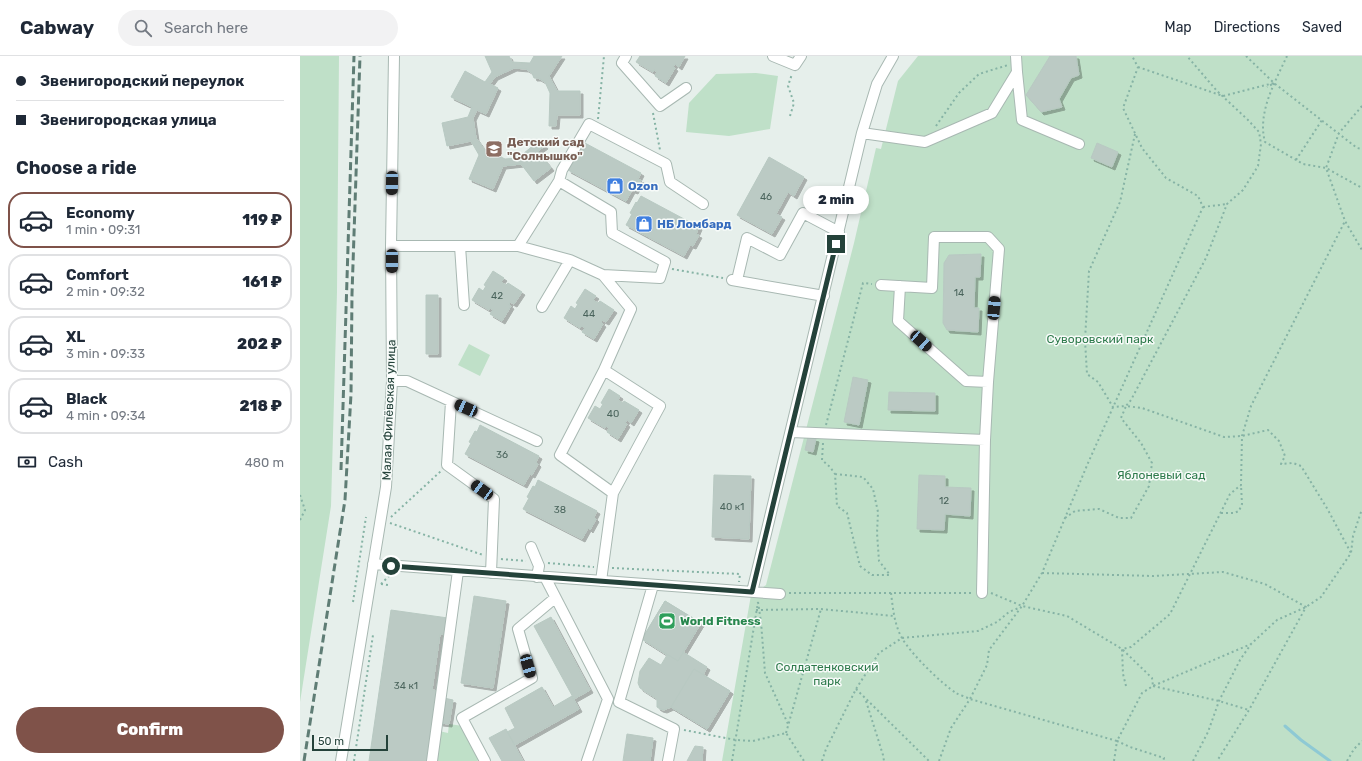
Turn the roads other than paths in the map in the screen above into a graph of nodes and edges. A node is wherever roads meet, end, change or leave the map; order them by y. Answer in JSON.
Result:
{"nodes":[{"id":1,"x":394,"y":56,"type":"edge"},
{"id":2,"x":626,"y":56,"type":"edge"},
{"id":3,"x":773,"y":56,"type":"edge"},
{"id":4,"x":801,"y":56,"type":"edge"},
{"id":5,"x":893,"y":56,"type":"edge"},
{"id":6,"x":1016,"y":64,"type":"edge"},
{"id":7,"x":686,"y":88,"type":"dead end"},
{"id":8,"x":862,"y":133,"type":"junction"},
{"id":9,"x":1079,"y":144,"type":"dead end"},
{"id":10,"x":559,"y":181,"type":"junction"},
{"id":11,"x":703,"y":204,"type":"dead end"},
{"id":12,"x":839,"y":232,"type":"junction"},
{"id":13,"x":391,"y":246,"type":"junction"},
{"id":14,"x":460,"y":246,"type":"junction"},
{"id":15,"x":518,"y":246,"type":"junction"},
{"id":16,"x":570,"y":260,"type":"junction"},
{"id":17,"x":603,"y":275,"type":"junction"},
{"id":18,"x":881,"y":285,"type":"dead end"},
{"id":19,"x":900,"y":286,"type":"junction"},
{"id":20,"x":824,"y":296,"type":"junction"},
{"id":21,"x":464,"y":305,"type":"dead end"},
{"id":22,"x":542,"y":307,"type":"dead end"},
{"id":23,"x":604,"y":370,"type":"junction"},
{"id":24,"x":392,"y":381,"type":"junction"},
{"id":25,"x":988,"y":382,"type":"junction"},
{"id":26,"x":451,"y":402,"type":"junction"},
{"id":27,"x":791,"y":432,"type":"junction"},
{"id":28,"x":985,"y":440,"type":"junction"},
{"id":29,"x":537,"y":441,"type":"dead end"},
{"id":30,"x":613,"y":493,"type":"junction"},
{"id":31,"x":530,"y":547,"type":"dead end"},
{"id":32,"x":373,"y":564,"type":"junction"},
{"id":33,"x":458,"y":571,"type":"junction"},
{"id":34,"x":491,"y":573,"type":"junction"},
{"id":35,"x":541,"y":577,"type":"junction"},
{"id":36,"x":601,"y":581,"type":"junction"},
{"id":37,"x":653,"y":585,"type":"junction"},
{"id":38,"x":982,"y":593,"type":"road end"},
{"id":39,"x":780,"y":594,"type":"road end"},
{"id":40,"x":756,"y":595,"type":"junction"},
{"id":41,"x":554,"y":598,"type":"junction"},
{"id":42,"x":341,"y":761,"type":"edge"},
{"id":43,"x":432,"y":761,"type":"edge"},
{"id":44,"x":485,"y":761,"type":"edge"},
{"id":45,"x":587,"y":761,"type":"edge"},
{"id":46,"x":668,"y":761,"type":"edge"}],
"edges":[{"from":1,"to":13,"type":"street","name":"Малая Филёвская улица"},
{"from":2,"to":7,"type":"street"},
{"from":3,"to":4,"type":"street"},
{"from":5,"to":8,"type":"street"},
{"from":6,"to":8,"type":"street"},
{"from":6,"to":9,"type":"street"},
{"from":8,"to":12,"type":"street"},
{"from":10,"to":11,"type":"street"},
{"from":10,"to":15,"type":"street"},
{"from":10,"to":17,"type":"street"},
{"from":12,"to":20,"type":"street"},
{"from":12,"to":20,"type":"street"},
{"from":13,"to":14,"type":"street"},
{"from":13,"to":24,"type":"street","name":"Малая Филёвская улица"},
{"from":14,"to":15,"type":"street"},
{"from":14,"to":21,"type":"street"},
{"from":15,"to":16,"type":"street"},
{"from":16,"to":17,"type":"street"},
{"from":16,"to":22,"type":"street"},
{"from":17,"to":23,"type":"street"},
{"from":18,"to":19,"type":"street"},
{"from":19,"to":25,"type":"street"},
{"from":19,"to":25,"type":"street"},
{"from":20,"to":27,"type":"street"},
{"from":23,"to":30,"type":"street"},
{"from":23,"to":30,"type":"street"},
{"from":24,"to":26,"type":"street"},
{"from":24,"to":32,"type":"street","name":"Малая Филёвская улица"},
{"from":25,"to":28,"type":"street"},
{"from":26,"to":29,"type":"street"},
{"from":26,"to":34,"type":"street"},
{"from":27,"to":28,"type":"street"},
{"from":27,"to":40,"type":"street"},
{"from":28,"to":38,"type":"street"},
{"from":30,"to":36,"type":"street"},
{"from":31,"to":35,"type":"street"},
{"from":32,"to":33,"type":"street"},
{"from":32,"to":42,"type":"street","name":"Малая Филёвская улица"},
{"from":33,"to":34,"type":"street"},
{"from":33,"to":43,"type":"street"},
{"from":34,"to":35,"type":"street"},
{"from":35,"to":36,"type":"street"},
{"from":35,"to":41,"type":"street"},
{"from":36,"to":37,"type":"street"},
{"from":37,"to":40,"type":"street"},
{"from":37,"to":46,"type":"street"},
{"from":39,"to":40,"type":"street"},
{"from":41,"to":44,"type":"street"},
{"from":41,"to":45,"type":"street"}]}
